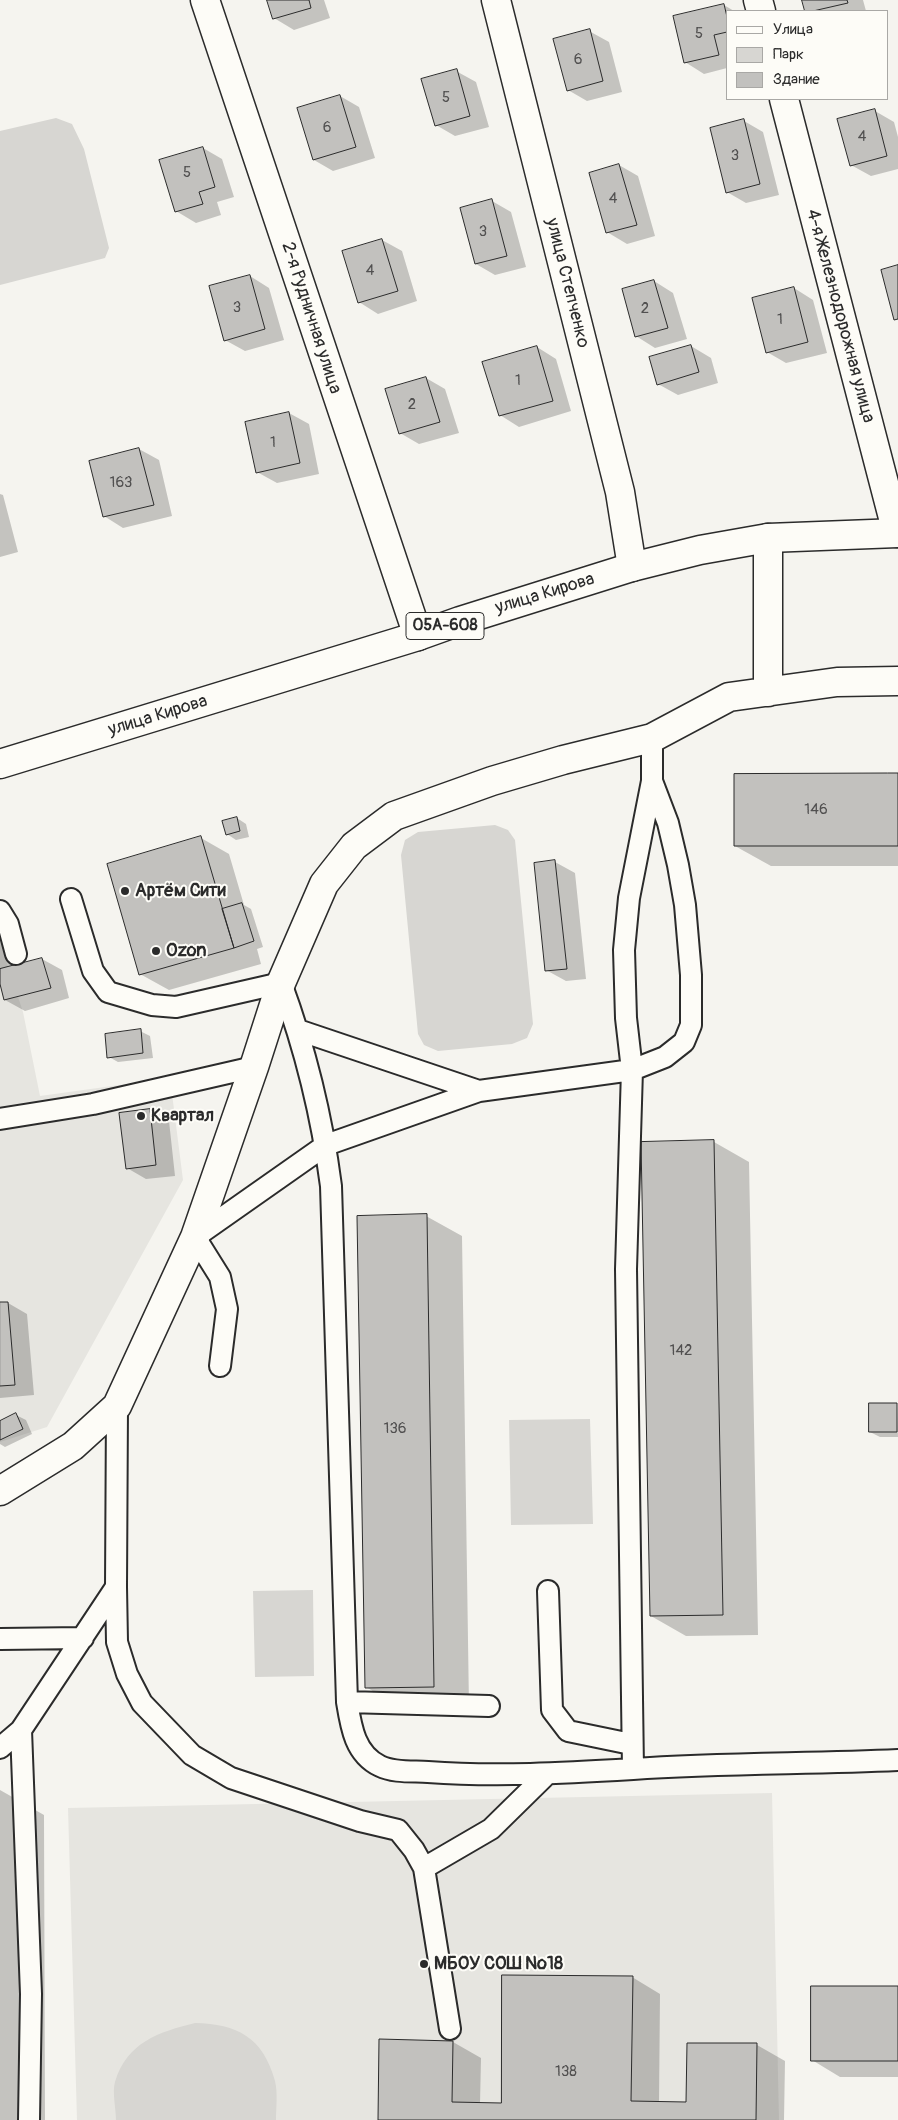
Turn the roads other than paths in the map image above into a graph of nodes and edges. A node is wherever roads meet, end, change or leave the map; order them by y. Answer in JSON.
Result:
{"nodes":[{"id":1,"x":205,"y":0,"type":"edge"},
{"id":2,"x":496,"y":0,"type":"edge"},
{"id":3,"x":784,"y":100,"type":"edge"},
{"id":4,"x":897,"y":533,"type":"edge"},
{"id":5,"x":768,"y":538,"type":"junction"},
{"id":6,"x":632,"y":567,"type":"junction"},
{"id":7,"x":418,"y":636,"type":"junction"},
{"id":8,"x":898,"y":681,"type":"edge"},
{"id":9,"x":768,"y":692,"type":"junction"},
{"id":10,"x":652,"y":738,"type":"junction"},
{"id":11,"x":0,"y":764,"type":"edge"},
{"id":12,"x":652,"y":781,"type":"junction"},
{"id":13,"x":71,"y":899,"type":"dead end"},
{"id":14,"x":0,"y":911,"type":"edge"},
{"id":15,"x":16,"y":954,"type":"dead end"},
{"id":16,"x":281,"y":983,"type":"junction"},
{"id":17,"x":298,"y":1030,"type":"junction"},
{"id":18,"x":254,"y":1067,"type":"junction"},
{"id":19,"x":632,"y":1070,"type":"junction"},
{"id":20,"x":479,"y":1091,"type":"junction"},
{"id":21,"x":0,"y":1118,"type":"edge"},
{"id":22,"x":326,"y":1146,"type":"junction"},
{"id":23,"x":195,"y":1237,"type":"junction"},
{"id":24,"x":220,"y":1366,"type":"dead end"},
{"id":25,"x":117,"y":1406,"type":"junction"},
{"id":26,"x":0,"y":1491,"type":"edge"},
{"id":27,"x":116,"y":1587,"type":"junction"},
{"id":28,"x":548,"y":1591,"type":"dead end"},
{"id":29,"x":83,"y":1638,"type":"junction"},
{"id":30,"x":0,"y":1639,"type":"edge"},
{"id":31,"x":347,"y":1702,"type":"junction"},
{"id":32,"x":489,"y":1706,"type":"dead end"},
{"id":33,"x":21,"y":1730,"type":"junction"},
{"id":34,"x":631,"y":1744,"type":"junction"},
{"id":35,"x":0,"y":1748,"type":"edge"},
{"id":36,"x":898,"y":1760,"type":"edge"},
{"id":37,"x":632,"y":1769,"type":"junction"},
{"id":38,"x":547,"y":1774,"type":"junction"},
{"id":39,"x":424,"y":1868,"type":"junction"},
{"id":40,"x":450,"y":2029,"type":"dead end"},
{"id":41,"x":29,"y":2120,"type":"edge"}],
"edges":[{"from":1,"to":7,"type":"street","name":"2-я Рудничная улица"},
{"from":2,"to":6,"type":"street","name":"улица Степченко"},
{"from":3,"to":4,"type":"street","name":"4-я Железнодорожная улица"},
{"from":4,"to":5,"type":"street","name":"улица Кирова","number":"05А-608"},
{"from":5,"to":6,"type":"street","name":"улица Кирова","number":"05А-608"},
{"from":5,"to":9,"type":"street"},
{"from":6,"to":7,"type":"street","name":"улица Кирова","number":"05А-608"},
{"from":7,"to":11,"type":"street","name":"улица Кирова","number":"05А-608"},
{"from":8,"to":9,"type":"street"},
{"from":9,"to":10,"type":"street"},
{"from":10,"to":12,"type":"lane"},
{"from":10,"to":16,"type":"street"},
{"from":12,"to":19,"type":"lane"},
{"from":12,"to":19,"type":"lane"},
{"from":13,"to":16,"type":"lane"},
{"from":14,"to":15,"type":"lane"},
{"from":16,"to":17,"type":"lane"},
{"from":16,"to":18,"type":"street"},
{"from":17,"to":20,"type":"lane"},
{"from":17,"to":22,"type":"lane"},
{"from":18,"to":21,"type":"lane"},
{"from":18,"to":23,"type":"street"},
{"from":19,"to":20,"type":"lane"},
{"from":19,"to":34,"type":"lane"},
{"from":20,"to":22,"type":"lane"},
{"from":22,"to":23,"type":"lane"},
{"from":22,"to":31,"type":"lane"},
{"from":23,"to":24,"type":"lane"},
{"from":23,"to":25,"type":"street"},
{"from":25,"to":26,"type":"street"},
{"from":25,"to":27,"type":"lane"},
{"from":27,"to":29,"type":"lane"},
{"from":27,"to":39,"type":"lane"},
{"from":28,"to":34,"type":"lane"},
{"from":29,"to":30,"type":"lane"},
{"from":29,"to":33,"type":"lane"},
{"from":31,"to":32,"type":"lane"},
{"from":31,"to":38,"type":"lane"},
{"from":33,"to":35,"type":"lane"},
{"from":33,"to":41,"type":"lane"},
{"from":34,"to":37,"type":"lane"},
{"from":36,"to":37,"type":"lane"},
{"from":37,"to":38,"type":"lane"},
{"from":38,"to":39,"type":"lane"},
{"from":39,"to":40,"type":"lane"}]}
